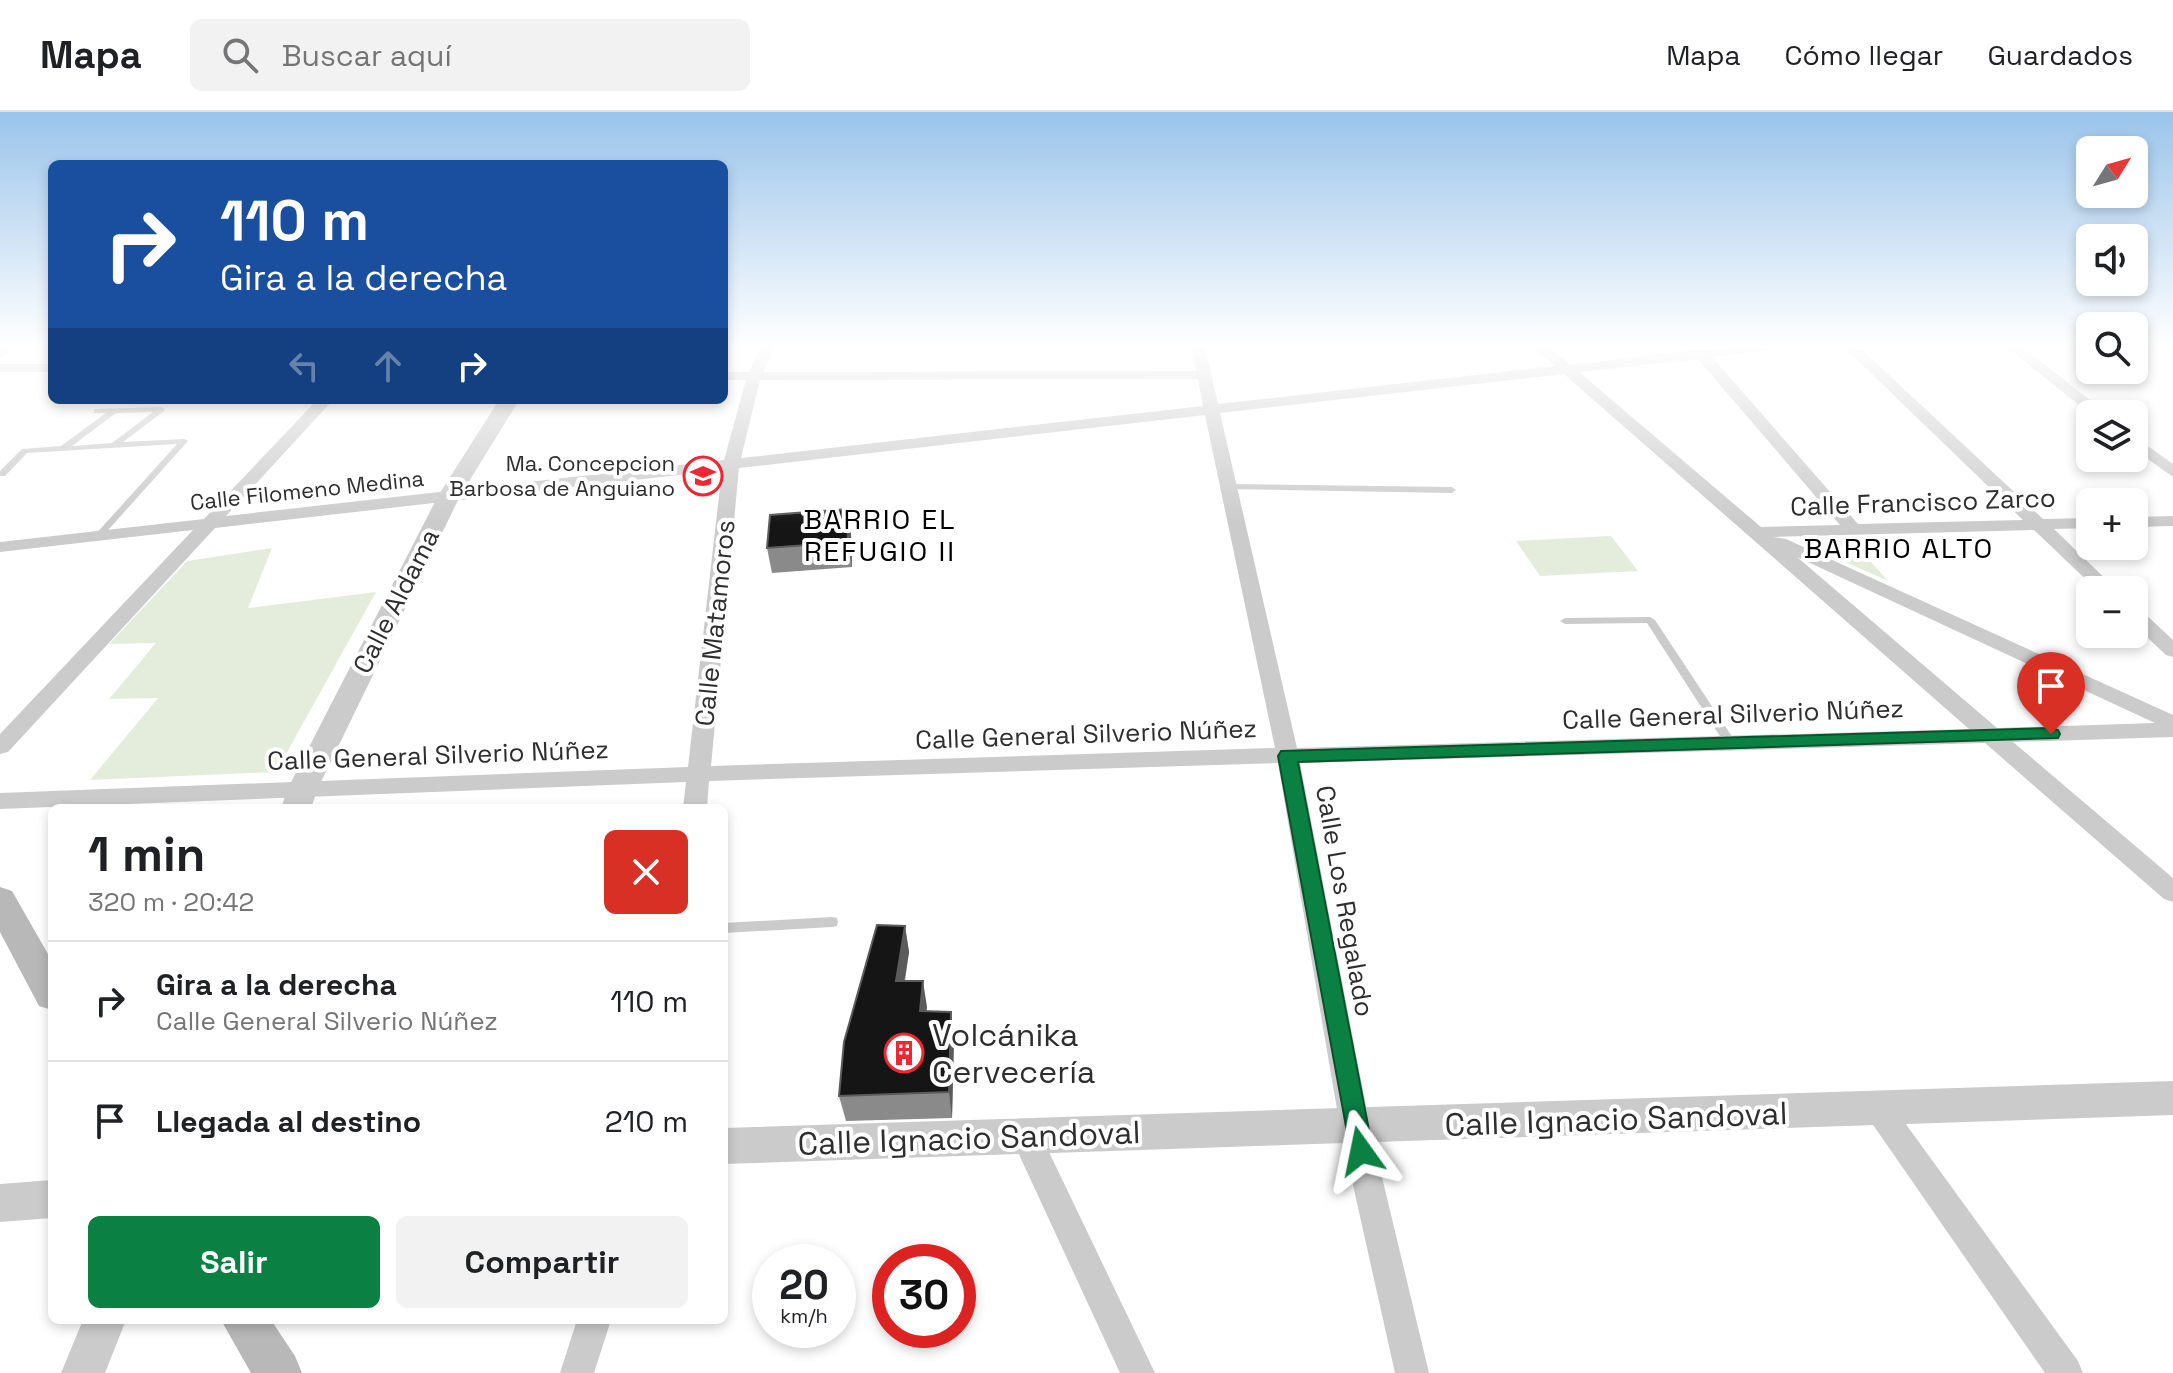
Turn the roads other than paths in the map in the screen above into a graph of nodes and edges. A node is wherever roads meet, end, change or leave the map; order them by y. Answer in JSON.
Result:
{"nodes":[{"id":1,"x":103,"y":406,"type":"edge"},
{"id":2,"x":320,"y":406,"type":"edge"},
{"id":3,"x":505,"y":406,"type":"edge"},
{"id":4,"x":746,"y":406,"type":"edge"},
{"id":5,"x":1210,"y":406,"type":"edge"},
{"id":6,"x":1239,"y":406,"type":"edge"},
{"id":7,"x":1608,"y":406,"type":"edge"},
{"id":8,"x":1747,"y":406,"type":"edge"},
{"id":9,"x":1914,"y":406,"type":"edge"},
{"id":10,"x":1211,"y":409,"type":"junction"},
{"id":11,"x":115,"y":410,"type":"junction"},
{"id":12,"x":115,"y":445,"type":"junction"},
{"id":13,"x":63,"y":448,"type":"junction"},
{"id":14,"x":2148,"y":452,"type":"edge"},
{"id":15,"x":731,"y":464,"type":"junction"},
{"id":16,"x":2173,"y":472,"type":"edge"},
{"id":17,"x":2,"y":474,"type":"dead end"},
{"id":18,"x":1229,"y":487,"type":"junction"},
{"id":19,"x":1452,"y":490,"type":"dead end"},
{"id":20,"x":449,"y":496,"type":"junction"},
{"id":21,"x":2173,"y":521,"type":"edge"},
{"id":22,"x":2148,"y":522,"type":"edge"},
{"id":23,"x":211,"y":523,"type":"junction"},
{"id":24,"x":2076,"y":523,"type":"edge"},
{"id":25,"x":2039,"y":524,"type":"junction"},
{"id":26,"x":1853,"y":529,"type":"junction"},
{"id":27,"x":1757,"y":532,"type":"junction"},
{"id":28,"x":98,"y":536,"type":"junction"},
{"id":29,"x":0,"y":547,"type":"edge"},
{"id":30,"x":2093,"y":576,"type":"edge"},
{"id":31,"x":1565,"y":621,"type":"dead end"},
{"id":32,"x":2148,"y":627,"type":"edge"},
{"id":33,"x":2173,"y":651,"type":"edge"},
{"id":34,"x":2173,"y":723,"type":"edge"},
{"id":35,"x":2173,"y":730,"type":"edge"},
{"id":36,"x":1990,"y":735,"type":"junction"},
{"id":37,"x":1729,"y":741,"type":"junction"},
{"id":38,"x":0,"y":747,"type":"edge"},
{"id":39,"x":1288,"y":756,"type":"junction"},
{"id":40,"x":699,"y":774,"type":"junction"},
{"id":41,"x":299,"y":798,"type":"edge"},
{"id":42,"x":0,"y":801,"type":"edge"},
{"id":43,"x":695,"y":804,"type":"edge"},
{"id":44,"x":2173,"y":892,"type":"edge"},
{"id":45,"x":0,"y":900,"type":"edge"},
{"id":46,"x":832,"y":922,"type":"dead end"},
{"id":47,"x":728,"y":928,"type":"edge"},
{"id":48,"x":48,"y":988,"type":"edge"},
{"id":49,"x":2173,"y":1098,"type":"edge"},
{"id":50,"x":1879,"y":1110,"type":"junction"},
{"id":51,"x":1355,"y":1127,"type":"junction"},
{"id":52,"x":1025,"y":1135,"type":"junction"},
{"id":53,"x":728,"y":1146,"type":"edge"},
{"id":54,"x":48,"y":1199,"type":"edge"},
{"id":55,"x":0,"y":1203,"type":"edge"},
{"id":56,"x":103,"y":1324,"type":"edge"},
{"id":57,"x":247,"y":1324,"type":"edge"},
{"id":58,"x":593,"y":1324,"type":"edge"},
{"id":59,"x":83,"y":1373,"type":"edge"},
{"id":60,"x":278,"y":1373,"type":"edge"},
{"id":61,"x":577,"y":1373,"type":"edge"},
{"id":62,"x":1138,"y":1373,"type":"edge"},
{"id":63,"x":1412,"y":1373,"type":"edge"},
{"id":64,"x":2066,"y":1373,"type":"edge"}],
"edges":[{"from":1,"to":11,"type":"lane"},
{"from":2,"to":23,"type":"street"},
{"from":3,"to":20,"type":"street","name":"Calle Aldama"},
{"from":4,"to":15,"type":"street","name":"Calle Matamoros"},
{"from":5,"to":10,"type":"street","name":"Calle Los Regalado"},
{"from":6,"to":10,"type":"street","name":"Calle Filomeno Medina"},
{"from":7,"to":27,"type":"street"},
{"from":8,"to":26,"type":"street"},
{"from":9,"to":25,"type":"street"},
{"from":10,"to":15,"type":"street","name":"Calle Filomeno Medina"},
{"from":10,"to":18,"type":"street","name":"Calle Los Regalado"},
{"from":11,"to":12,"type":"lane"},
{"from":11,"to":13,"type":"lane"},
{"from":12,"to":13,"type":"lane"},
{"from":12,"to":28,"type":"lane"},
{"from":13,"to":17,"type":"lane"},
{"from":14,"to":16,"type":"street"},
{"from":15,"to":20,"type":"street","name":"Calle Filomeno Medina"},
{"from":15,"to":40,"type":"street","name":"Calle Matamoros"},
{"from":18,"to":19,"type":"lane"},
{"from":18,"to":39,"type":"street","name":"Calle Los Regalado"},
{"from":20,"to":23,"type":"street","name":"Calle Filomeno Medina"},
{"from":20,"to":41,"type":"street","name":"Calle Aldama"},
{"from":21,"to":22,"type":"street"},
{"from":23,"to":28,"type":"street","name":"Calle Filomeno Medina"},
{"from":23,"to":38,"type":"street"},
{"from":24,"to":25,"type":"street","name":"Calle Francisco Zarco"},
{"from":25,"to":26,"type":"street","name":"Calle Francisco Zarco"},
{"from":25,"to":30,"type":"street"},
{"from":26,"to":27,"type":"street","name":"Calle Francisco Zarco"},
{"from":27,"to":34,"type":"street"},
{"from":27,"to":36,"type":"street"},
{"from":28,"to":29,"type":"street","name":"Calle Filomeno Medina"},
{"from":31,"to":37,"type":"lane"},
{"from":32,"to":33,"type":"street"},
{"from":35,"to":36,"type":"street","name":"Calle General Silverio Núñez"},
{"from":36,"to":37,"type":"street","name":"Calle General Silverio Núñez"},
{"from":36,"to":44,"type":"street"},
{"from":37,"to":39,"type":"street","name":"Calle General Silverio Núñez"},
{"from":39,"to":40,"type":"street","name":"Calle General Silverio Núñez"},
{"from":39,"to":51,"type":"street","name":"Calle Los Regalado"},
{"from":40,"to":41,"type":"street","name":"Calle General Silverio Núñez"},
{"from":40,"to":43,"type":"street","name":"Calle Matamoros"},
{"from":41,"to":42,"type":"street","name":"Calle General Silverio Núñez"},
{"from":45,"to":48,"type":"main road"},
{"from":46,"to":47,"type":"lane"},
{"from":49,"to":50,"type":"street","name":"Calle Ignacio Sandoval"},
{"from":50,"to":51,"type":"street","name":"Calle Ignacio Sandoval"},
{"from":50,"to":64,"type":"street"},
{"from":51,"to":52,"type":"street","name":"Calle Ignacio Sandoval"},
{"from":51,"to":63,"type":"street","name":"Calle Los Regalado"},
{"from":52,"to":53,"type":"street","name":"Calle Ignacio Sandoval"},
{"from":52,"to":62,"type":"street"},
{"from":54,"to":55,"type":"street"},
{"from":56,"to":59,"type":"street"},
{"from":57,"to":60,"type":"main road"},
{"from":58,"to":61,"type":"street"}]}
